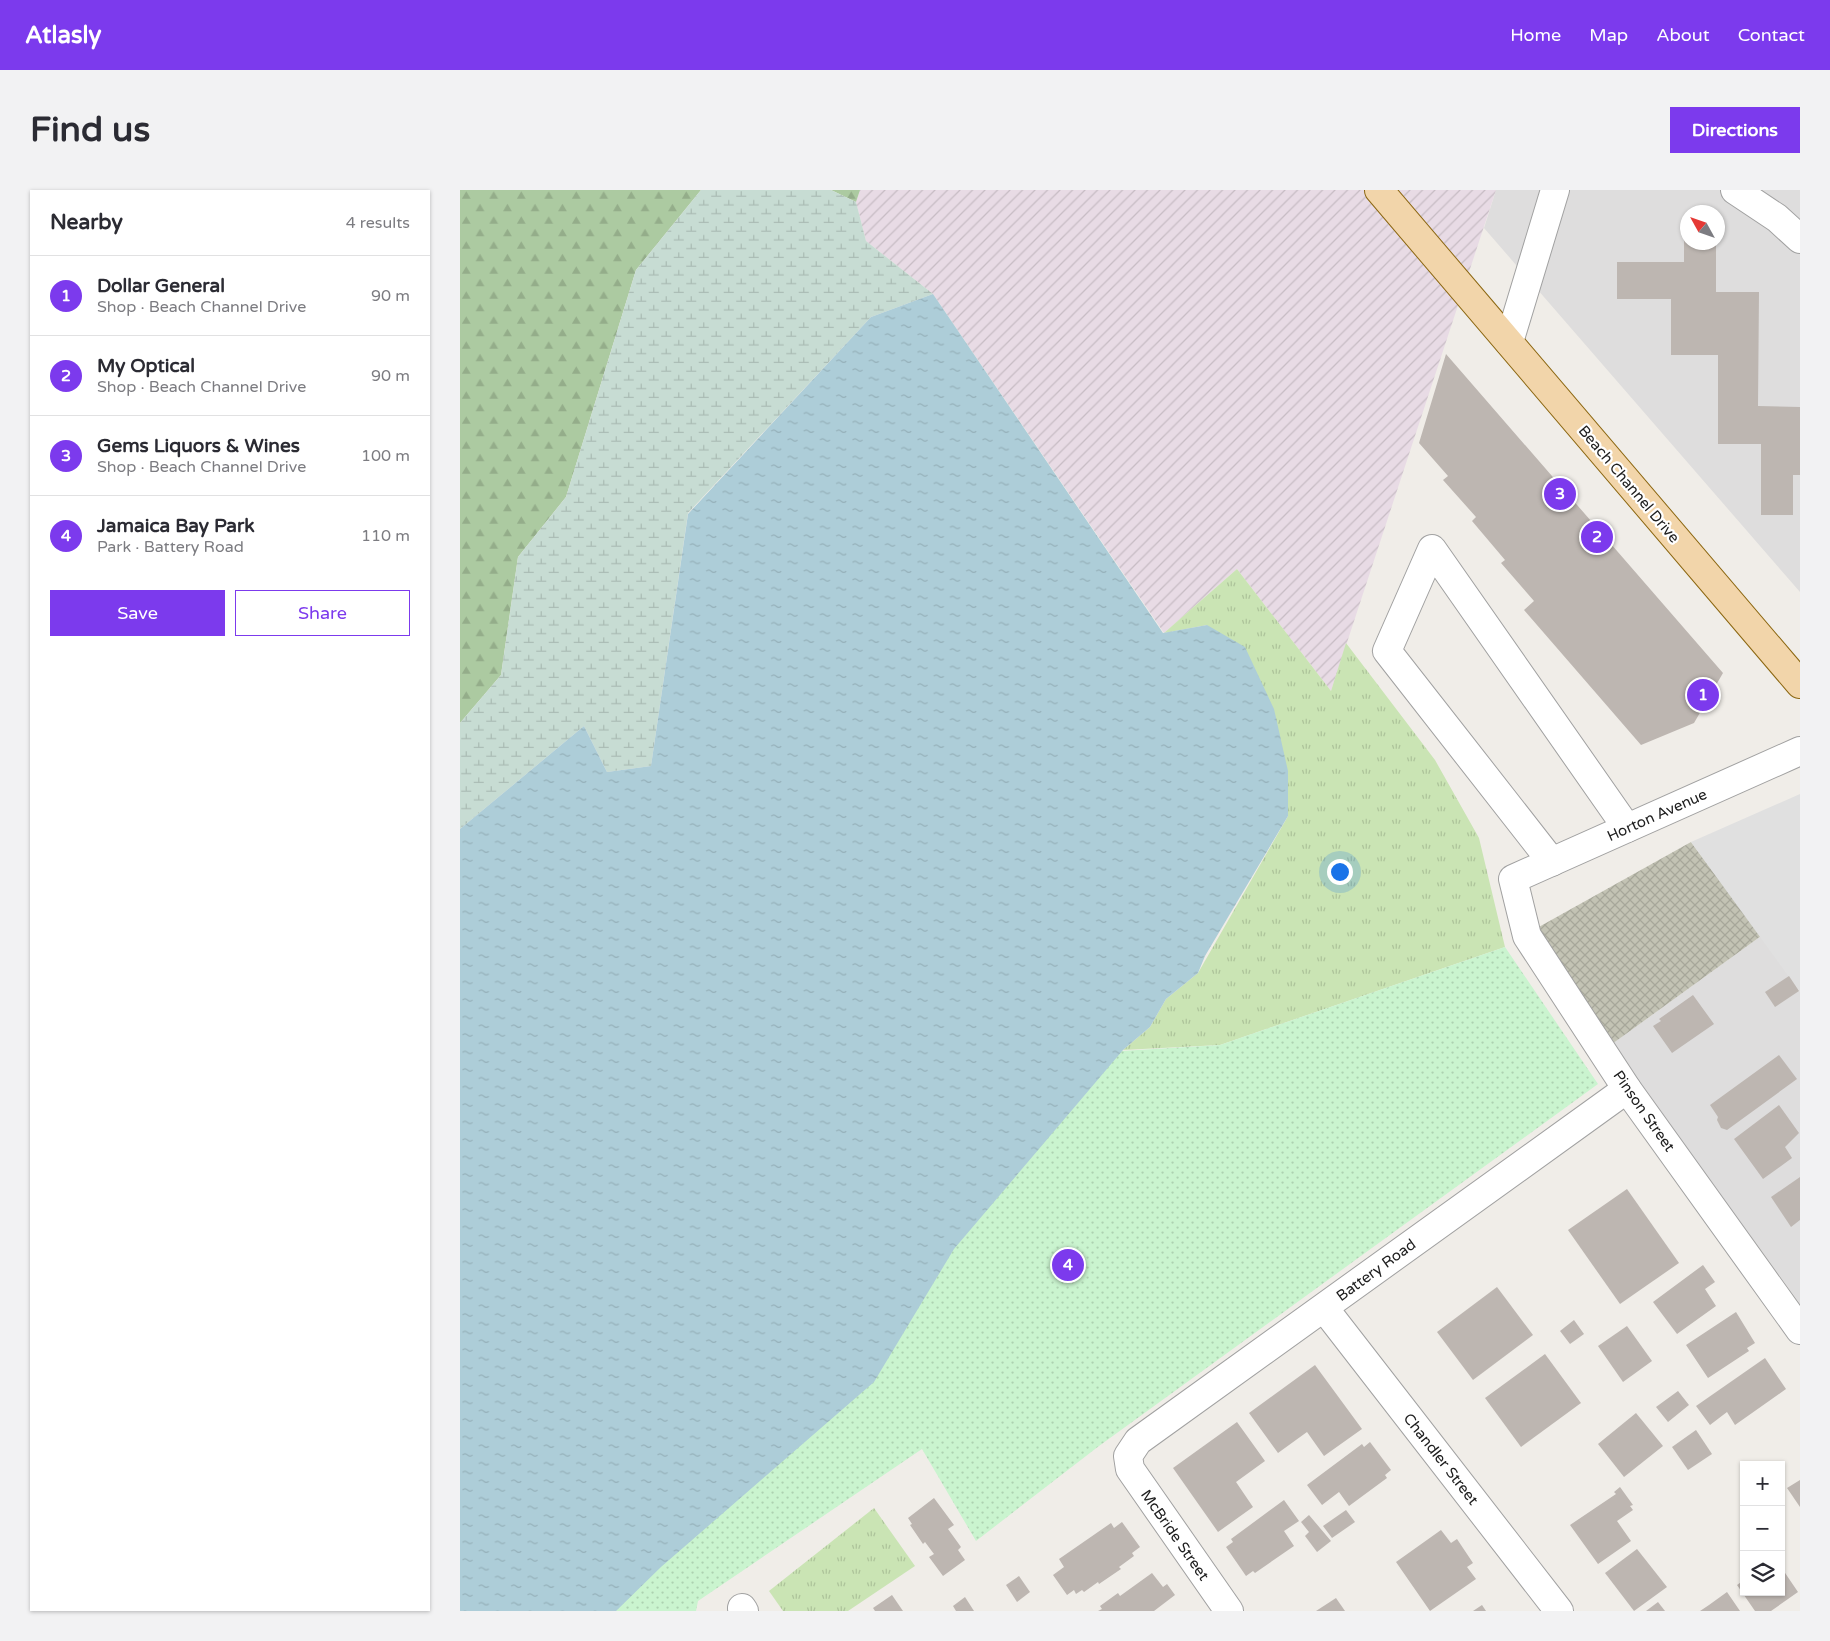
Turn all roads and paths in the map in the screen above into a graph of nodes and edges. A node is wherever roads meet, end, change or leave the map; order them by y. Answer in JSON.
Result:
{"nodes":[{"id":1,"x":1379,"y":190,"type":"edge"},
{"id":2,"x":1555,"y":190,"type":"edge"},
{"id":3,"x":1735,"y":190,"type":"edge"},
{"id":4,"x":1800,"y":239,"type":"edge"},
{"id":5,"x":1509,"y":342,"type":"junction"},
{"id":6,"x":1800,"y":684,"type":"edge"},
{"id":7,"x":1800,"y":751,"type":"edge"},
{"id":8,"x":1627,"y":828,"type":"junction"},
{"id":9,"x":1552,"y":862,"type":"junction"},
{"id":10,"x":1513,"y":879,"type":"joint"},
{"id":11,"x":1628,"y":1089,"type":"junction"},
{"id":12,"x":1324,"y":1308,"type":"junction"},
{"id":13,"x":1800,"y":1330,"type":"edge"},
{"id":14,"x":1128,"y":1456,"type":"joint"},
{"id":15,"x":1229,"y":1611,"type":"edge"},
{"id":16,"x":1559,"y":1611,"type":"edge"}],
"edges":[{"from":1,"to":5,"type":"main road","name":"Beach Channel Drive"},
{"from":2,"to":5,"type":"street"},
{"from":3,"to":4,"type":"street"},
{"from":5,"to":6,"type":"main road","name":"Beach Channel Drive"},
{"from":7,"to":8,"type":"street","name":"Horton Avenue"},
{"from":8,"to":9,"type":"street","name":"Horton Avenue"},
{"from":8,"to":9,"type":"street"},
{"from":9,"to":10,"type":"street","name":"Horton Avenue"},
{"from":10,"to":11,"type":"street","name":"Pinson Street"},
{"from":11,"to":12,"type":"street","name":"Battery Road"},
{"from":11,"to":13,"type":"street","name":"Pinson Street"},
{"from":12,"to":14,"type":"street","name":"Battery Road"},
{"from":12,"to":16,"type":"street","name":"Chandler Street"},
{"from":14,"to":15,"type":"street","name":"McBride Street"}]}
